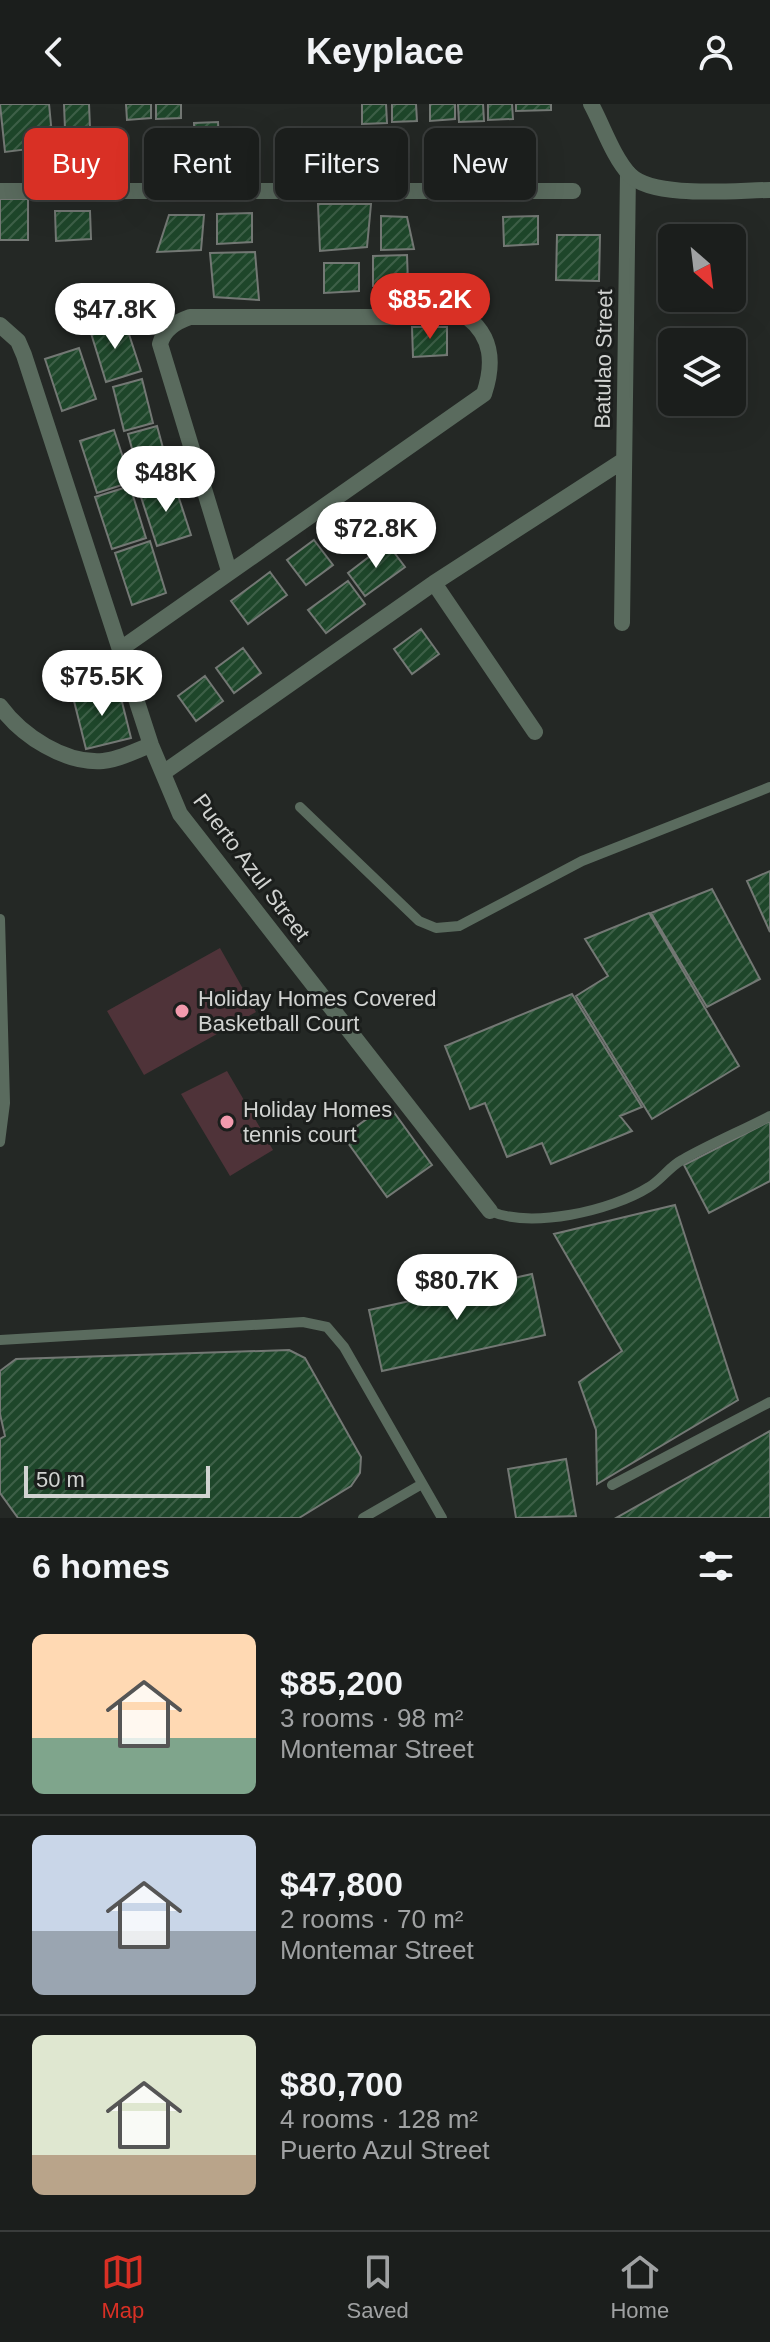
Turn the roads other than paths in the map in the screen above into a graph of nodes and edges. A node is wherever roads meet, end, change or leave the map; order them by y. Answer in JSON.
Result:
{"nodes":[{"id":1,"x":591,"y":104,"type":"edge"},
{"id":2,"x":628,"y":173,"type":"junction"},
{"id":3,"x":770,"y":190,"type":"edge"},
{"id":4,"x":0,"y":191,"type":"edge"},
{"id":5,"x":573,"y":191,"type":"dead end"},
{"id":6,"x":0,"y":325,"type":"edge"},
{"id":7,"x":624,"y":460,"type":"junction"},
{"id":8,"x":229,"y":571,"type":"junction"},
{"id":9,"x":434,"y":583,"type":"junction"},
{"id":10,"x":622,"y":623,"type":"dead end"},
{"id":11,"x":122,"y":648,"type":"junction"},
{"id":12,"x":0,"y":706,"type":"edge"},
{"id":13,"x":535,"y":732,"type":"dead end"},
{"id":14,"x":151,"y":745,"type":"junction"},
{"id":15,"x":163,"y":773,"type":"junction"},
{"id":16,"x":770,"y":787,"type":"edge"},
{"id":17,"x":300,"y":807,"type":"dead end"},
{"id":18,"x":0,"y":919,"type":"edge"},
{"id":19,"x":770,"y":1116,"type":"edge"},
{"id":20,"x":0,"y":1142,"type":"edge"},
{"id":21,"x":490,"y":1211,"type":"joint"},
{"id":22,"x":0,"y":1340,"type":"edge"},
{"id":23,"x":770,"y":1402,"type":"edge"},
{"id":24,"x":422,"y":1484,"type":"junction"},
{"id":25,"x":612,"y":1485,"type":"dead end"},
{"id":26,"x":363,"y":1518,"type":"edge"},
{"id":27,"x":442,"y":1518,"type":"edge"}],
"edges":[{"from":1,"to":2,"type":"street","name":"Batulao Street"},
{"from":2,"to":3,"type":"street"},
{"from":2,"to":7,"type":"street","name":"Batulao Street"},
{"from":4,"to":5,"type":"street"},
{"from":6,"to":11,"type":"street","name":"Puerto Azul Street"},
{"from":7,"to":9,"type":"street"},
{"from":7,"to":10,"type":"street","name":"Batulao Street"},
{"from":8,"to":8,"type":"street"},
{"from":8,"to":11,"type":"street"},
{"from":9,"to":13,"type":"street"},
{"from":9,"to":15,"type":"street"},
{"from":11,"to":14,"type":"street","name":"Puerto Azul Street"},
{"from":12,"to":14,"type":"street"},
{"from":14,"to":15,"type":"street","name":"Puerto Azul Street"},
{"from":15,"to":21,"type":"street","name":"Puerto Azul Street"},
{"from":16,"to":17,"type":"lane"},
{"from":18,"to":20,"type":"lane"},
{"from":19,"to":21,"type":"lane"},
{"from":22,"to":24,"type":"lane"},
{"from":23,"to":25,"type":"lane"},
{"from":24,"to":26,"type":"lane"},
{"from":24,"to":27,"type":"lane"}]}
